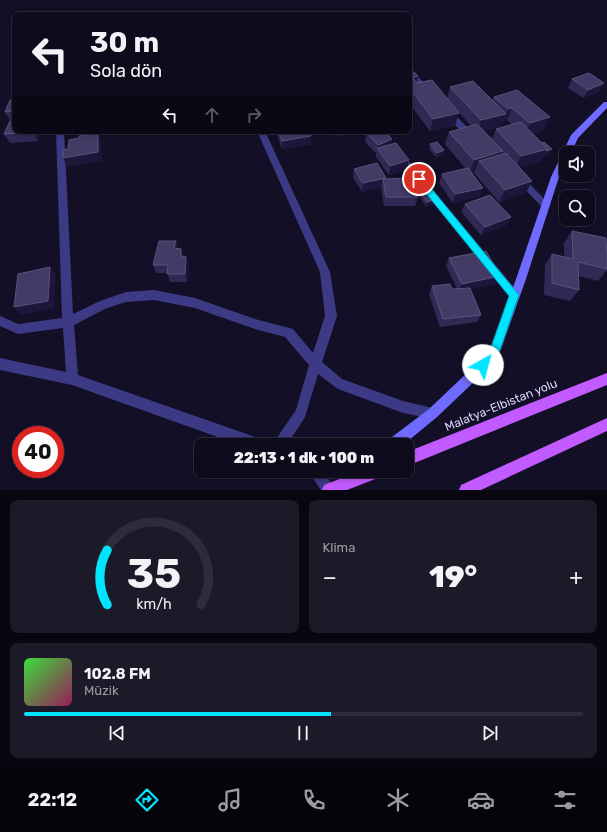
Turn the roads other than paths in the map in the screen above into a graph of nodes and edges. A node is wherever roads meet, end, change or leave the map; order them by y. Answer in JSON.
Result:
{"nodes":[{"id":1,"x":412,"y":75,"type":"edge"},
{"id":2,"x":607,"y":104,"type":"edge"},
{"id":3,"x":60,"y":134,"type":"edge"},
{"id":4,"x":262,"y":134,"type":"edge"},
{"id":5,"x":479,"y":143,"type":"edge"},
{"id":6,"x":570,"y":146,"type":"edge"},
{"id":7,"x":395,"y":149,"type":"edge"},
{"id":8,"x":559,"y":169,"type":"edge"},
{"id":9,"x":513,"y":172,"type":"edge"},
{"id":10,"x":545,"y":205,"type":"junction"},
{"id":11,"x":514,"y":295,"type":"junction"},
{"id":12,"x":0,"y":321,"type":"edge"},
{"id":13,"x":68,"y":322,"type":"junction"},
{"id":14,"x":0,"y":364,"type":"edge"},
{"id":15,"x":315,"y":364,"type":"junction"},
{"id":16,"x":72,"y":379,"type":"junction"},
{"id":17,"x":607,"y":379,"type":"edge"},
{"id":18,"x":433,"y":413,"type":"junction"},
{"id":19,"x":607,"y":424,"type":"edge"},
{"id":20,"x":238,"y":438,"type":"edge"},
{"id":21,"x":284,"y":438,"type":"edge"},
{"id":22,"x":402,"y":438,"type":"edge"},
{"id":23,"x":414,"y":456,"type":"edge"},
{"id":24,"x":320,"y":478,"type":"edge"},
{"id":25,"x":353,"y":478,"type":"edge"},
{"id":26,"x":363,"y":478,"type":"edge"},
{"id":27,"x":342,"y":488,"type":"edge"},
{"id":28,"x":329,"y":490,"type":"edge"},
{"id":29,"x":466,"y":490,"type":"edge"}],
"edges":[{"from":1,"to":5,"type":"street"},
{"from":2,"to":6,"type":"street"},
{"from":3,"to":13,"type":"street"},
{"from":4,"to":15,"type":"street"},
{"from":7,"to":11,"type":"street"},
{"from":8,"to":10,"type":"street"},
{"from":9,"to":10,"type":"street"},
{"from":10,"to":11,"type":"street"},
{"from":11,"to":18,"type":"street"},
{"from":12,"to":13,"type":"street"},
{"from":13,"to":15,"type":"street"},
{"from":13,"to":16,"type":"street"},
{"from":14,"to":16,"type":"street"},
{"from":15,"to":18,"type":"street"},
{"from":15,"to":21,"type":"street"},
{"from":16,"to":20,"type":"street"},
{"from":17,"to":23,"type":"main road","name":"Malatya-Elbistan yolu"},
{"from":18,"to":22,"type":"street"},
{"from":19,"to":29,"type":"main road"},
{"from":24,"to":28,"type":"street"},
{"from":25,"to":27,"type":"street"},
{"from":26,"to":27,"type":"main road"},
{"from":27,"to":28,"type":"main road"}]}
